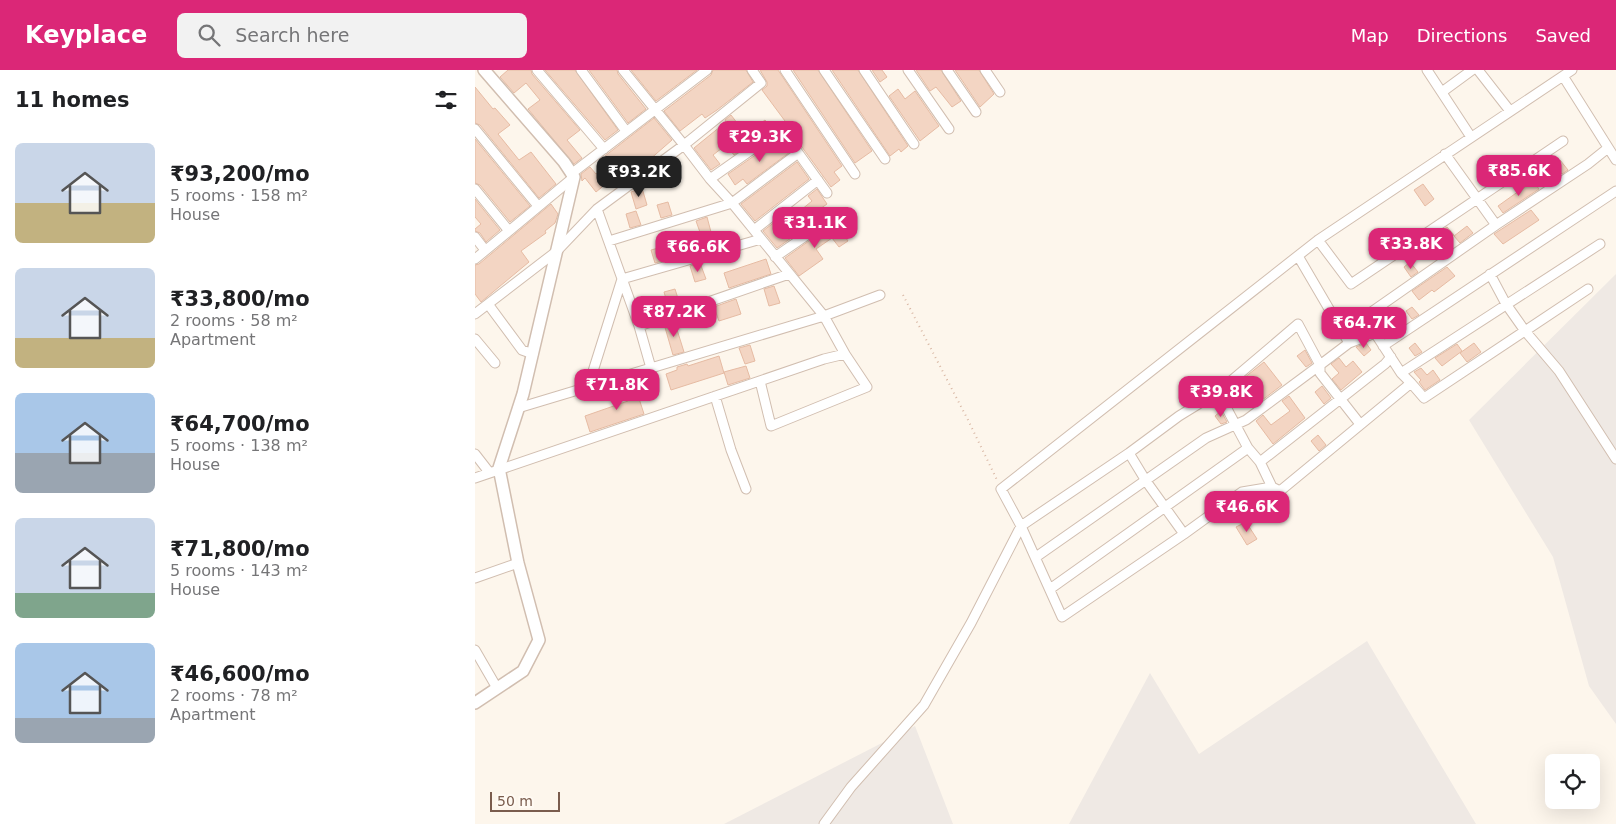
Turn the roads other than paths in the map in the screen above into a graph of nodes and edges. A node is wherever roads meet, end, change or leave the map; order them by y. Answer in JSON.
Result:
{"nodes":[{"id":1,"x":537,"y":70,"type":"edge"},
{"id":2,"x":581,"y":70,"type":"edge"},
{"id":3,"x":623,"y":70,"type":"edge"},
{"id":4,"x":707,"y":70,"type":"edge"},
{"id":5,"x":752,"y":70,"type":"edge"},
{"id":6,"x":785,"y":70,"type":"edge"},
{"id":7,"x":824,"y":70,"type":"edge"},
{"id":8,"x":864,"y":70,"type":"edge"},
{"id":9,"x":908,"y":70,"type":"edge"},
{"id":10,"x":947,"y":70,"type":"edge"},
{"id":11,"x":985,"y":70,"type":"edge"},
{"id":12,"x":1427,"y":70,"type":"edge"},
{"id":13,"x":1472,"y":70,"type":"edge"},
{"id":14,"x":1478,"y":70,"type":"edge"},
{"id":15,"x":1572,"y":70,"type":"edge"},
{"id":16,"x":488,"y":71,"type":"edge"},
{"id":17,"x":1563,"y":76,"type":"junction"},
{"id":18,"x":1000,"y":92,"type":"dead end"},
{"id":19,"x":1442,"y":92,"type":"junction"},
{"id":20,"x":655,"y":109,"type":"junction"},
{"id":21,"x":1510,"y":111,"type":"junction"},
{"id":22,"x":976,"y":112,"type":"dead end"},
{"id":23,"x":475,"y":129,"type":"edge"},
{"id":24,"x":949,"y":129,"type":"dead end"},
{"id":25,"x":626,"y":131,"type":"junction"},
{"id":26,"x":1471,"y":137,"type":"junction"},
{"id":27,"x":1563,"y":141,"type":"dead end"},
{"id":28,"x":914,"y":144,"type":"dead end"},
{"id":29,"x":684,"y":145,"type":"junction"},
{"id":30,"x":1609,"y":148,"type":"junction"},
{"id":31,"x":603,"y":149,"type":"junction"},
{"id":32,"x":797,"y":154,"type":"junction"},
{"id":33,"x":1445,"y":154,"type":"junction"},
{"id":34,"x":885,"y":159,"type":"dead end"},
{"id":35,"x":1616,"y":160,"type":"edge"},
{"id":36,"x":855,"y":174,"type":"dead end"},
{"id":37,"x":573,"y":175,"type":"junction"},
{"id":38,"x":710,"y":180,"type":"junction"},
{"id":39,"x":818,"y":180,"type":"junction"},
{"id":40,"x":475,"y":189,"type":"edge"},
{"id":41,"x":1616,"y":190,"type":"edge"},
{"id":42,"x":827,"y":193,"type":"dead end"},
{"id":43,"x":1478,"y":198,"type":"junction"},
{"id":44,"x":731,"y":203,"type":"junction"},
{"id":45,"x":538,"y":206,"type":"junction"},
{"id":46,"x":597,"y":209,"type":"junction"},
{"id":47,"x":833,"y":216,"type":"dead end"},
{"id":48,"x":1496,"y":225,"type":"junction"},
{"id":49,"x":754,"y":230,"type":"junction"},
{"id":50,"x":509,"y":231,"type":"junction"},
{"id":51,"x":475,"y":237,"type":"edge"},
{"id":52,"x":761,"y":239,"type":"junction"},
{"id":53,"x":1318,"y":240,"type":"junction"},
{"id":54,"x":609,"y":241,"type":"junction"},
{"id":55,"x":1600,"y":244,"type":"dead end"},
{"id":56,"x":485,"y":250,"type":"junction"},
{"id":57,"x":557,"y":251,"type":"junction"},
{"id":58,"x":1298,"y":256,"type":"junction"},
{"id":59,"x":775,"y":257,"type":"junction"},
{"id":60,"x":475,"y":259,"type":"edge"},
{"id":61,"x":789,"y":274,"type":"junction"},
{"id":62,"x":1489,"y":274,"type":"junction"},
{"id":63,"x":622,"y":279,"type":"junction"},
{"id":64,"x":1587,"y":289,"type":"dead end"},
{"id":65,"x":880,"y":295,"type":"dead end"},
{"id":66,"x":488,"y":304,"type":"junction"},
{"id":67,"x":1506,"y":304,"type":"junction"},
{"id":68,"x":475,"y":314,"type":"edge"},
{"id":69,"x":824,"y":316,"type":"junction"},
{"id":70,"x":639,"y":326,"type":"junction"},
{"id":71,"x":1525,"y":331,"type":"junction"},
{"id":72,"x":1375,"y":333,"type":"junction"},
{"id":73,"x":475,"y":339,"type":"edge"},
{"id":74,"x":1349,"y":343,"type":"junction"},
{"id":75,"x":1383,"y":346,"type":"junction"},
{"id":76,"x":533,"y":354,"type":"junction"},
{"id":77,"x":845,"y":354,"type":"junction"},
{"id":78,"x":1391,"y":357,"type":"junction"},
{"id":79,"x":495,"y":363,"type":"dead end"},
{"id":80,"x":1320,"y":365,"type":"junction"},
{"id":81,"x":651,"y":368,"type":"junction"},
{"id":82,"x":1401,"y":373,"type":"junction"},
{"id":83,"x":759,"y":381,"type":"junction"},
{"id":84,"x":1411,"y":383,"type":"junction"},
{"id":85,"x":588,"y":387,"type":"junction"},
{"id":86,"x":1218,"y":392,"type":"junction"},
{"id":87,"x":715,"y":396,"type":"junction"},
{"id":88,"x":1339,"y":399,"type":"junction"},
{"id":89,"x":518,"y":408,"type":"junction"},
{"id":90,"x":1360,"y":424,"type":"junction"},
{"id":91,"x":1236,"y":425,"type":"junction"},
{"id":92,"x":1248,"y":448,"type":"junction"},
{"id":93,"x":1129,"y":453,"type":"junction"},
{"id":94,"x":475,"y":454,"type":"edge"},
{"id":95,"x":1616,"y":459,"type":"edge"},
{"id":96,"x":1260,"y":462,"type":"junction"},
{"id":97,"x":494,"y":470,"type":"junction"},
{"id":98,"x":475,"y":478,"type":"edge"},
{"id":99,"x":1146,"y":481,"type":"junction"},
{"id":100,"x":1272,"y":487,"type":"junction"},
{"id":101,"x":746,"y":489,"type":"dead end"},
{"id":102,"x":1166,"y":508,"type":"junction"},
{"id":103,"x":1021,"y":526,"type":"junction"},
{"id":104,"x":1184,"y":534,"type":"junction"},
{"id":105,"x":1035,"y":557,"type":"junction"},
{"id":106,"x":518,"y":563,"type":"junction"},
{"id":107,"x":475,"y":578,"type":"edge"},
{"id":108,"x":1050,"y":589,"type":"junction"},
{"id":109,"x":475,"y":650,"type":"edge"},
{"id":110,"x":497,"y":688,"type":"junction"},
{"id":111,"x":475,"y":703,"type":"edge"},
{"id":112,"x":824,"y":824,"type":"edge"}],
"edges":[{"from":1,"to":31,"type":"street"},
{"from":2,"to":25,"type":"street"},
{"from":3,"to":20,"type":"street"},
{"from":4,"to":20,"type":"street"},
{"from":5,"to":29,"type":"street"},
{"from":6,"to":36,"type":"street"},
{"from":7,"to":34,"type":"street"},
{"from":8,"to":28,"type":"street"},
{"from":9,"to":24,"type":"street"},
{"from":10,"to":22,"type":"street"},
{"from":11,"to":18,"type":"street"},
{"from":12,"to":19,"type":"street"},
{"from":13,"to":19,"type":"street"},
{"from":14,"to":21,"type":"street"},
{"from":15,"to":17,"type":"street"},
{"from":16,"to":37,"type":"street"},
{"from":17,"to":21,"type":"street"},
{"from":17,"to":30,"type":"street"},
{"from":19,"to":26,"type":"street"},
{"from":20,"to":25,"type":"street"},
{"from":20,"to":29,"type":"street"},
{"from":21,"to":26,"type":"street"},
{"from":23,"to":45,"type":"street"},
{"from":25,"to":31,"type":"street"},
{"from":26,"to":33,"type":"street"},
{"from":27,"to":43,"type":"street"},
{"from":29,"to":38,"type":"street"},
{"from":29,"to":46,"type":"street"},
{"from":30,"to":35,"type":"street"},
{"from":30,"to":48,"type":"street"},
{"from":31,"to":37,"type":"street"},
{"from":32,"to":38,"type":"street"},
{"from":32,"to":39,"type":"street"},
{"from":32,"to":44,"type":"street"},
{"from":33,"to":43,"type":"street"},
{"from":33,"to":53,"type":"street"},
{"from":37,"to":45,"type":"street"},
{"from":37,"to":57,"type":"street"},
{"from":38,"to":44,"type":"street"},
{"from":39,"to":42,"type":"street"},
{"from":39,"to":49,"type":"street"},
{"from":40,"to":50,"type":"street"},
{"from":41,"to":62,"type":"street"},
{"from":43,"to":48,"type":"street"},
{"from":43,"to":53,"type":"street"},
{"from":44,"to":49,"type":"street"},
{"from":44,"to":54,"type":"street"},
{"from":45,"to":50,"type":"street"},
{"from":46,"to":54,"type":"street"},
{"from":46,"to":57,"type":"street"},
{"from":47,"to":59,"type":"street"},
{"from":48,"to":72,"type":"street"},
{"from":49,"to":52,"type":"street"},
{"from":50,"to":56,"type":"street"},
{"from":51,"to":56,"type":"street"},
{"from":52,"to":59,"type":"street"},
{"from":52,"to":63,"type":"street"},
{"from":53,"to":58,"type":"street"},
{"from":54,"to":63,"type":"street"},
{"from":55,"to":67,"type":"street"},
{"from":56,"to":60,"type":"street"},
{"from":57,"to":66,"type":"street"},
{"from":57,"to":76,"type":"street"},
{"from":58,"to":74,"type":"street"},
{"from":58,"to":103,"type":"street"},
{"from":59,"to":61,"type":"street"},
{"from":61,"to":69,"type":"street"},
{"from":61,"to":70,"type":"street"},
{"from":62,"to":67,"type":"street"},
{"from":62,"to":75,"type":"street"},
{"from":63,"to":70,"type":"street"},
{"from":63,"to":85,"type":"street"},
{"from":64,"to":71,"type":"street"},
{"from":65,"to":69,"type":"street"},
{"from":66,"to":68,"type":"street"},
{"from":66,"to":76,"type":"street"},
{"from":67,"to":71,"type":"street"},
{"from":67,"to":82,"type":"street"},
{"from":69,"to":77,"type":"street"},
{"from":69,"to":81,"type":"street"},
{"from":70,"to":81,"type":"street"},
{"from":71,"to":84,"type":"street"},
{"from":71,"to":95,"type":"street"},
{"from":72,"to":74,"type":"street"},
{"from":72,"to":75,"type":"street"},
{"from":73,"to":79,"type":"street"},
{"from":74,"to":80,"type":"street"},
{"from":75,"to":78,"type":"street"},
{"from":76,"to":89,"type":"street"},
{"from":77,"to":83,"type":"street"},
{"from":77,"to":83,"type":"street"},
{"from":78,"to":82,"type":"street"},
{"from":78,"to":88,"type":"street"},
{"from":80,"to":86,"type":"street"},
{"from":80,"to":88,"type":"street"},
{"from":80,"to":91,"type":"street"},
{"from":81,"to":85,"type":"street"},
{"from":82,"to":84,"type":"street"},
{"from":83,"to":87,"type":"street"},
{"from":84,"to":90,"type":"street"},
{"from":85,"to":89,"type":"street"},
{"from":86,"to":91,"type":"street"},
{"from":86,"to":93,"type":"street"},
{"from":87,"to":97,"type":"street"},
{"from":87,"to":101,"type":"street"},
{"from":88,"to":90,"type":"street"},
{"from":88,"to":96,"type":"street"},
{"from":89,"to":97,"type":"street"},
{"from":90,"to":100,"type":"street"},
{"from":91,"to":92,"type":"street"},
{"from":91,"to":99,"type":"street"},
{"from":92,"to":96,"type":"street"},
{"from":92,"to":102,"type":"street"},
{"from":93,"to":99,"type":"street"},
{"from":93,"to":103,"type":"street"},
{"from":94,"to":97,"type":"street"},
{"from":96,"to":100,"type":"street"},
{"from":97,"to":98,"type":"street"},
{"from":97,"to":106,"type":"street"},
{"from":99,"to":102,"type":"street"},
{"from":99,"to":105,"type":"street"},
{"from":100,"to":104,"type":"street"},
{"from":102,"to":104,"type":"street"},
{"from":102,"to":108,"type":"street"},
{"from":103,"to":105,"type":"street"},
{"from":103,"to":112,"type":"street"},
{"from":104,"to":108,"type":"street"},
{"from":105,"to":108,"type":"street"},
{"from":106,"to":107,"type":"street"},
{"from":106,"to":110,"type":"street"},
{"from":109,"to":110,"type":"street"},
{"from":110,"to":111,"type":"street"}]}
